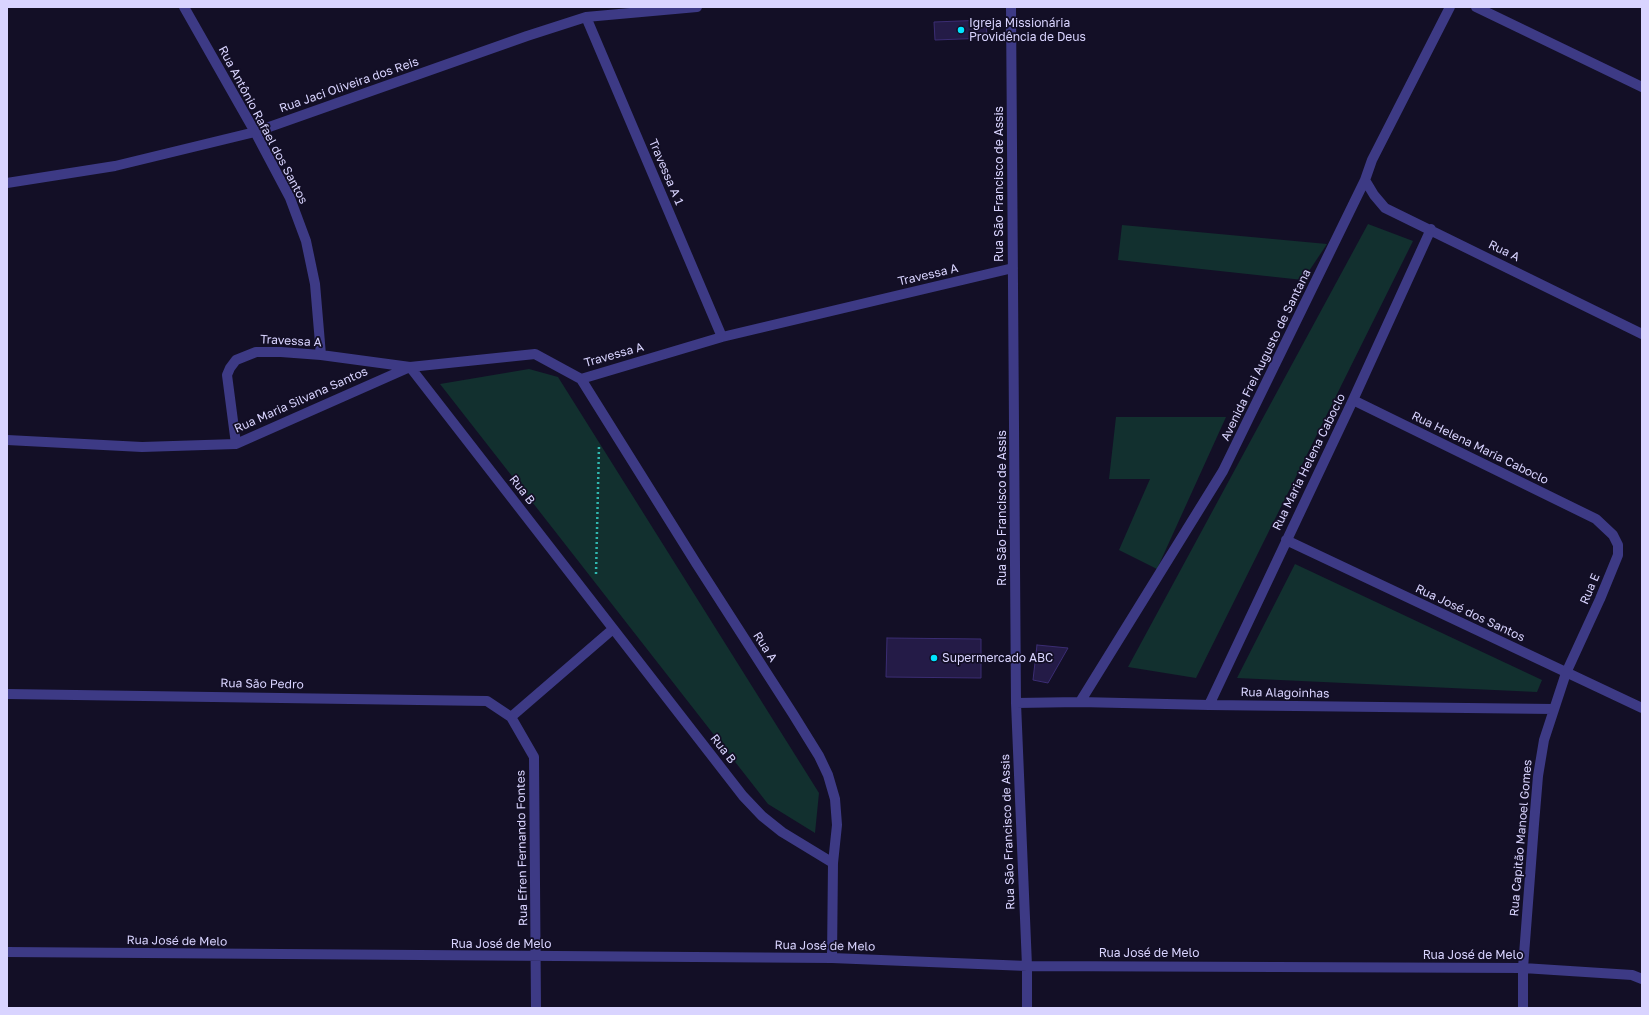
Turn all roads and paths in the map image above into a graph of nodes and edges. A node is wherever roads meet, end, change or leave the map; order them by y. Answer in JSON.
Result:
{"nodes":[{"id":1,"x":184,"y":7,"type":"edge"},
{"id":2,"x":697,"y":7,"type":"edge"},
{"id":3,"x":1011,"y":7,"type":"edge"},
{"id":4,"x":1450,"y":7,"type":"edge"},
{"id":5,"x":1476,"y":7,"type":"edge"},
{"id":6,"x":586,"y":17,"type":"junction"},
{"id":7,"x":1642,"y":87,"type":"edge"},
{"id":8,"x":255,"y":132,"type":"junction"},
{"id":9,"x":1365,"y":180,"type":"junction"},
{"id":10,"x":7,"y":183,"type":"edge"},
{"id":11,"x":1431,"y":229,"type":"junction"},
{"id":12,"x":1013,"y":268,"type":"junction"},
{"id":13,"x":1642,"y":334,"type":"edge"},
{"id":14,"x":722,"y":337,"type":"junction"},
{"id":15,"x":321,"y":355,"type":"junction"},
{"id":16,"x":410,"y":367,"type":"junction"},
{"id":17,"x":581,"y":378,"type":"junction"},
{"id":18,"x":1353,"y":400,"type":"junction"},
{"id":19,"x":7,"y":440,"type":"edge"},
{"id":20,"x":599,"y":441,"type":"dead end"},
{"id":21,"x":236,"y":444,"type":"junction"},
{"id":22,"x":1596,"y":519,"type":"joint"},
{"id":23,"x":1286,"y":540,"type":"junction"},
{"id":24,"x":596,"y":575,"type":"dead end"},
{"id":25,"x":613,"y":629,"type":"junction"},
{"id":26,"x":1566,"y":673,"type":"junction"},
{"id":27,"x":7,"y":694,"type":"edge"},
{"id":28,"x":1080,"y":702,"type":"junction"},
{"id":29,"x":1016,"y":703,"type":"junction"},
{"id":30,"x":1209,"y":705,"type":"junction"},
{"id":31,"x":1553,"y":708,"type":"junction"},
{"id":32,"x":1642,"y":708,"type":"edge"},
{"id":33,"x":511,"y":717,"type":"junction"},
{"id":34,"x":833,"y":863,"type":"junction"},
{"id":35,"x":7,"y":952,"type":"edge"},
{"id":36,"x":536,"y":957,"type":"junction"},
{"id":37,"x":832,"y":958,"type":"junction"},
{"id":38,"x":1027,"y":966,"type":"junction"},
{"id":39,"x":1523,"y":968,"type":"junction"},
{"id":40,"x":1642,"y":979,"type":"edge"},
{"id":41,"x":536,"y":1008,"type":"edge"},
{"id":42,"x":1027,"y":1008,"type":"edge"},
{"id":43,"x":1523,"y":1008,"type":"edge"}],
"edges":[{"from":1,"to":8,"type":"street","name":"Rua Antônio Rafael dos Santos"},
{"from":2,"to":6,"type":"street","name":"Rua Jaci Oliveira dos Reis"},
{"from":3,"to":12,"type":"street","name":"Rua São Francisco de Assis"},
{"from":4,"to":9,"type":"street","name":"Avenida Frei Augusto de Santana"},
{"from":5,"to":7,"type":"street"},
{"from":6,"to":8,"type":"street","name":"Rua Jaci Oliveira dos Reis"},
{"from":6,"to":14,"type":"street","name":"Travessa A 1"},
{"from":8,"to":10,"type":"street","name":"Rua Jaci Oliveira dos Reis"},
{"from":8,"to":15,"type":"street","name":"Rua Antônio Rafael dos Santos"},
{"from":9,"to":11,"type":"street","name":"Rua A"},
{"from":9,"to":28,"type":"street","name":"Avenida Frei Augusto de Santana"},
{"from":11,"to":13,"type":"street","name":"Rua A"},
{"from":11,"to":18,"type":"street","name":"Rua Maria Helena Caboclo"},
{"from":12,"to":14,"type":"street","name":"Travessa A"},
{"from":12,"to":29,"type":"street","name":"Rua São Francisco de Assis"},
{"from":14,"to":17,"type":"street","name":"Travessa A"},
{"from":15,"to":16,"type":"street","name":"Travessa A"},
{"from":15,"to":21,"type":"street","name":"Travessa A"},
{"from":16,"to":17,"type":"street","name":"Travessa A"},
{"from":16,"to":21,"type":"street","name":"Rua Maria Silvana Santos"},
{"from":16,"to":25,"type":"street","name":"Rua B"},
{"from":17,"to":34,"type":"street","name":"Rua A"},
{"from":18,"to":22,"type":"street","name":"Rua Helena Maria Caboclo"},
{"from":18,"to":23,"type":"street","name":"Rua Maria Helena Caboclo"},
{"from":19,"to":21,"type":"street","name":"Rua Maria Silvana Santos"},
{"from":20,"to":24,"type":"path"},
{"from":22,"to":26,"type":"street","name":"Rua E"},
{"from":23,"to":26,"type":"street","name":"Rua José dos Santos"},
{"from":23,"to":30,"type":"street","name":"Rua Maria Helena Caboclo"},
{"from":25,"to":33,"type":"street"},
{"from":25,"to":34,"type":"street","name":"Rua B"},
{"from":26,"to":31,"type":"street","name":"Rua Capitão Manoel Gomes"},
{"from":26,"to":32,"type":"street","name":"Rua José dos Santos"},
{"from":27,"to":33,"type":"street","name":"Rua São Pedro"},
{"from":28,"to":29,"type":"street","name":"Rua Alagoinhas"},
{"from":28,"to":30,"type":"street","name":"Rua Alagoinhas"},
{"from":29,"to":38,"type":"street","name":"Rua São Francisco de Assis"},
{"from":30,"to":31,"type":"street","name":"Rua Alagoinhas"},
{"from":31,"to":39,"type":"street","name":"Rua Capitão Manoel Gomes"},
{"from":33,"to":36,"type":"street","name":"Rua Efren Fernando Fontes"},
{"from":34,"to":37,"type":"street","name":"Rua A"},
{"from":35,"to":36,"type":"street","name":"Rua José de Melo"},
{"from":36,"to":37,"type":"street","name":"Rua José de Melo"},
{"from":36,"to":41,"type":"street","name":"Rua Efren Fernando Fontes"},
{"from":37,"to":38,"type":"street","name":"Rua José de Melo"},
{"from":38,"to":39,"type":"street","name":"Rua José de Melo"},
{"from":38,"to":42,"type":"street","name":"Rua São Francisco de Assis"},
{"from":39,"to":40,"type":"street","name":"Rua José de Melo"},
{"from":39,"to":43,"type":"street","name":"Rua Capitão Manoel Gomes"}]}
